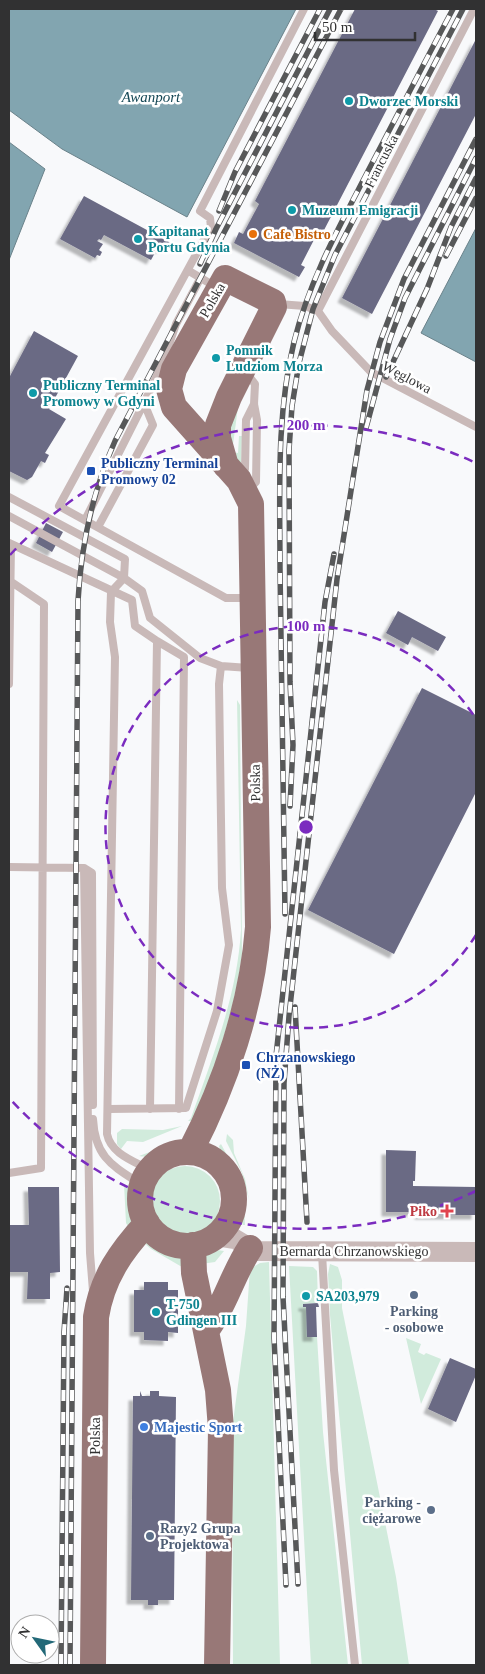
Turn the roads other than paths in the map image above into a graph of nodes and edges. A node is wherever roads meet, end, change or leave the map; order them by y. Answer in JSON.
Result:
{"nodes":[{"id":1,"x":304,"y":9,"type":"edge"},
{"id":2,"x":474,"y":9,"type":"edge"},
{"id":3,"x":189,"y":271,"type":"junction"},
{"id":4,"x":209,"y":282,"type":"junction"},
{"id":5,"x":274,"y":302,"type":"junction"},
{"id":6,"x":318,"y":311,"type":"junction"},
{"id":7,"x":186,"y":347,"type":"junction"},
{"id":8,"x":162,"y":365,"type":"junction"},
{"id":9,"x":243,"y":370,"type":"junction"},
{"id":10,"x":144,"y":403,"type":"junction"},
{"id":11,"x":254,"y":404,"type":"junction"},
{"id":12,"x":476,"y":427,"type":"edge"},
{"id":13,"x":237,"y":479,"type":"junction"},
{"id":14,"x":9,"y":497,"type":"edge"},
{"id":15,"x":9,"y":516,"type":"edge"},
{"id":16,"x":85,"y":520,"type":"junction"},
{"id":17,"x":98,"y":527,"type":"junction"},
{"id":18,"x":10,"y":544,"type":"edge"},
{"id":19,"x":124,"y":578,"type":"junction"},
{"id":20,"x":10,"y":581,"type":"junction"},
{"id":21,"x":111,"y":592,"type":"junction"},
{"id":22,"x":252,"y":598,"type":"junction"},
{"id":23,"x":157,"y":641,"type":"junction"},
{"id":24,"x":221,"y":666,"type":"junction"},
{"id":25,"x":253,"y":668,"type":"junction"},
{"id":26,"x":9,"y":684,"type":"edge"},
{"id":27,"x":9,"y":867,"type":"edge"},
{"id":28,"x":42,"y":867,"type":"junction"},
{"id":29,"x":84,"y":868,"type":"junction"},
{"id":30,"x":150,"y":1108,"type":"junction"},
{"id":31,"x":109,"y":1109,"type":"junction"},
{"id":32,"x":178,"y":1109,"type":"junction"},
{"id":33,"x":200,"y":1155,"type":"junction"},
{"id":34,"x":9,"y":1173,"type":"edge"},
{"id":35,"x":146,"y":1178,"type":"junction"},
{"id":36,"x":147,"y":1223,"type":"junction"},
{"id":37,"x":224,"y":1238,"type":"junction"},
{"id":38,"x":322,"y":1251,"type":"junction"},
{"id":39,"x":476,"y":1252,"type":"edge"},
{"id":40,"x":96,"y":1330,"type":"junction"},
{"id":41,"x":206,"y":1331,"type":"junction"},
{"id":42,"x":93,"y":1665,"type":"edge"},
{"id":43,"x":217,"y":1665,"type":"edge"},
{"id":44,"x":355,"y":1665,"type":"edge"}],
"edges":[{"from":1,"to":3,"type":"lane"},
{"from":2,"to":6,"type":"lane","name":"Francuska"},
{"from":3,"to":4,"type":"lane"},
{"from":3,"to":16,"type":"lane"},
{"from":4,"to":5,"type":"highway","name":"Polska"},
{"from":4,"to":7,"type":"highway","name":"Polska"},
{"from":4,"to":8,"type":"lane"},
{"from":5,"to":6,"type":"lane"},
{"from":5,"to":9,"type":"highway","name":"Polska"},
{"from":6,"to":12,"type":"lane","name":"Węglowa"},
{"from":7,"to":8,"type":"lane"},
{"from":7,"to":13,"type":"highway","name":"Polska"},
{"from":8,"to":10,"type":"lane"},
{"from":9,"to":11,"type":"lane"},
{"from":9,"to":13,"type":"highway","name":"Polska"},
{"from":10,"to":16,"type":"lane"},
{"from":10,"to":17,"type":"lane"},
{"from":11,"to":13,"type":"lane"},
{"from":11,"to":13,"type":"lane"},
{"from":13,"to":22,"type":"highway","name":"Polska"},
{"from":14,"to":19,"type":"lane"},
{"from":15,"to":19,"type":"lane"},
{"from":16,"to":17,"type":"lane"},
{"from":17,"to":22,"type":"lane"},
{"from":18,"to":20,"type":"lane"},
{"from":18,"to":21,"type":"lane"},
{"from":19,"to":21,"type":"lane"},
{"from":19,"to":24,"type":"lane"},
{"from":20,"to":26,"type":"lane"},
{"from":20,"to":28,"type":"lane"},
{"from":21,"to":23,"type":"lane"},
{"from":21,"to":31,"type":"lane"},
{"from":22,"to":25,"type":"highway","name":"Polska"},
{"from":23,"to":30,"type":"lane"},
{"from":23,"to":32,"type":"lane"},
{"from":24,"to":25,"type":"lane"},
{"from":24,"to":32,"type":"lane"},
{"from":25,"to":33,"type":"highway","name":"Polska"},
{"from":27,"to":28,"type":"lane"},
{"from":28,"to":29,"type":"lane"},
{"from":28,"to":34,"type":"lane"},
{"from":29,"to":35,"type":"lane"},
{"from":29,"to":40,"type":"lane"},
{"from":30,"to":31,"type":"lane"},
{"from":30,"to":32,"type":"lane"},
{"from":31,"to":35,"type":"lane"},
{"from":33,"to":35,"type":"highway"},
{"from":33,"to":37,"type":"highway"},
{"from":35,"to":36,"type":"highway"},
{"from":36,"to":37,"type":"highway"},
{"from":36,"to":40,"type":"highway","name":"Polska"},
{"from":37,"to":38,"type":"street","name":"Bernarda Chrzanowskiego"},
{"from":37,"to":41,"type":"highway"},
{"from":37,"to":41,"type":"highway"},
{"from":38,"to":39,"type":"street","name":"Bernarda Chrzanowskiego"},
{"from":38,"to":44,"type":"lane"},
{"from":40,"to":42,"type":"highway","name":"Polska"},
{"from":41,"to":43,"type":"highway"}]}
